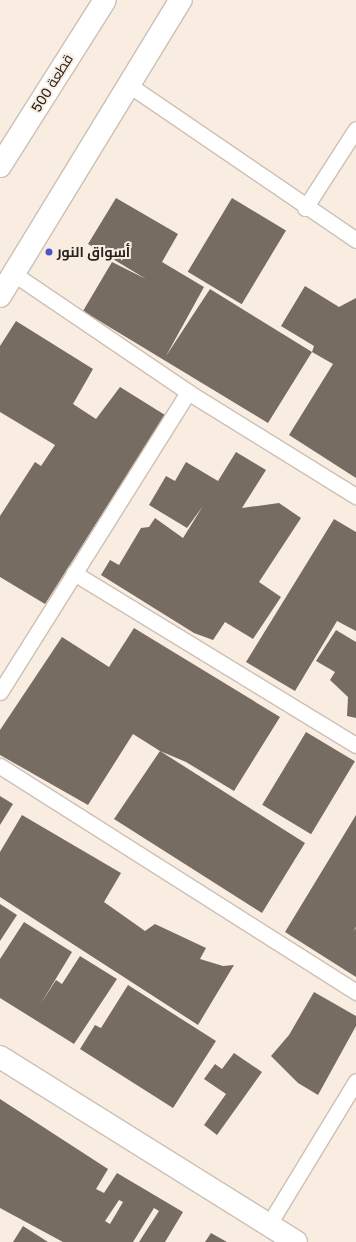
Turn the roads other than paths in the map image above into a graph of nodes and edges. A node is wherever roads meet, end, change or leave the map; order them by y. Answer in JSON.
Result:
{"nodes":[{"id":1,"x":105,"y":0,"type":"edge"},
{"id":2,"x":181,"y":0,"type":"edge"},
{"id":3,"x":129,"y":85,"type":"junction"},
{"id":4,"x":356,"y":129,"type":"edge"},
{"id":5,"x":0,"y":166,"type":"edge"},
{"id":6,"x":305,"y":208,"type":"junction"},
{"id":7,"x":356,"y":240,"type":"edge"},
{"id":8,"x":14,"y":274,"type":"junction"},
{"id":9,"x":0,"y":296,"type":"edge"},
{"id":10,"x":188,"y":392,"type":"junction"},
{"id":11,"x":356,"y":496,"type":"edge"},
{"id":12,"x":74,"y":573,"type":"junction"},
{"id":13,"x":0,"y":692,"type":"edge"},
{"id":14,"x":356,"y":745,"type":"edge"},
{"id":15,"x":0,"y":766,"type":"edge"},
{"id":16,"x":356,"y":992,"type":"edge"},
{"id":17,"x":0,"y":1057,"type":"edge"},
{"id":18,"x":356,"y":1081,"type":"edge"},
{"id":19,"x":269,"y":1224,"type":"junction"},
{"id":20,"x":296,"y":1242,"type":"edge"}],
"edges":[{"from":1,"to":5,"type":"street","name":"قطعة 500"},
{"from":2,"to":3,"type":"street"},
{"from":3,"to":6,"type":"street"},
{"from":3,"to":8,"type":"street"},
{"from":4,"to":6,"type":"street"},
{"from":6,"to":7,"type":"street"},
{"from":8,"to":9,"type":"street"},
{"from":8,"to":10,"type":"street"},
{"from":10,"to":11,"type":"street"},
{"from":10,"to":12,"type":"street"},
{"from":12,"to":13,"type":"street"},
{"from":12,"to":14,"type":"street"},
{"from":15,"to":16,"type":"street"},
{"from":17,"to":19,"type":"street"},
{"from":18,"to":19,"type":"street"},
{"from":19,"to":20,"type":"street"}]}
